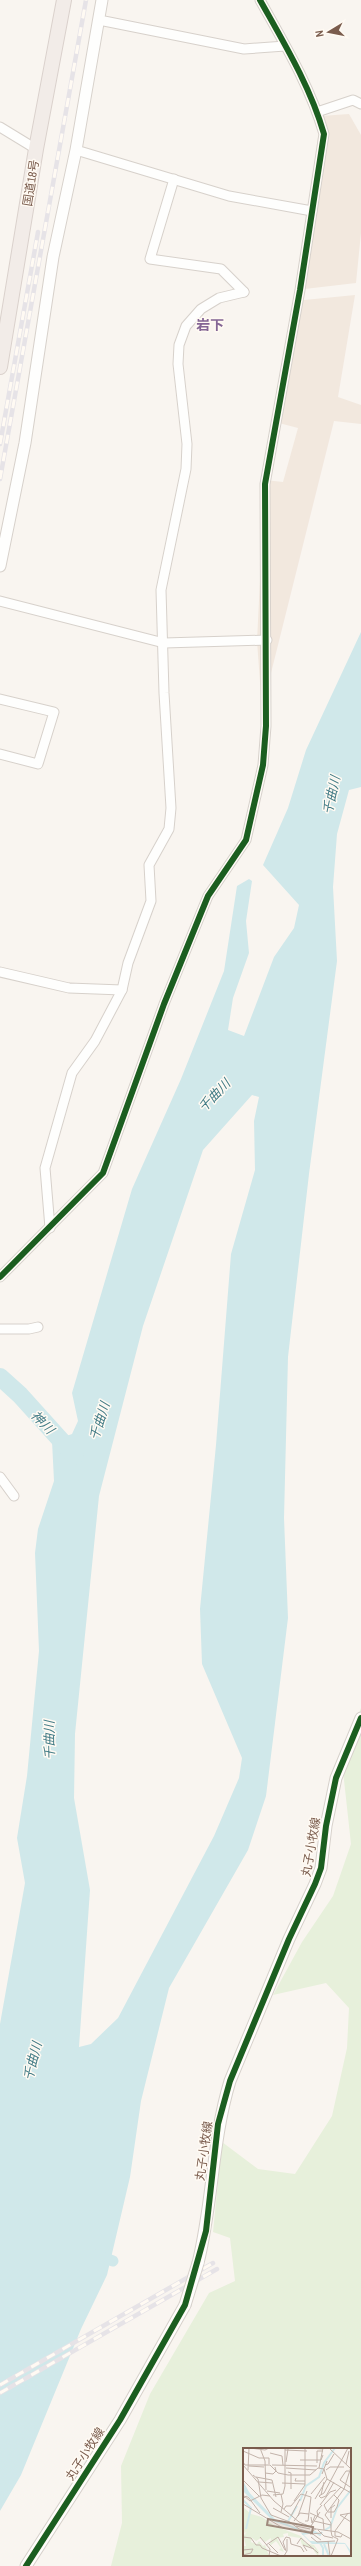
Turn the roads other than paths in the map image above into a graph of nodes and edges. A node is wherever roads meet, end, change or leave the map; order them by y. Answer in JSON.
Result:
{"nodes":[{"id":1,"x":64,"y":0,"type":"edge"},
{"id":2,"x":102,"y":0,"type":"edge"},
{"id":3,"x":260,"y":0,"type":"edge"},
{"id":4,"x":99,"y":20,"type":"junction"},
{"id":5,"x":285,"y":46,"type":"junction"},
{"id":6,"x":361,"y":104,"type":"edge"},
{"id":7,"x":317,"y":112,"type":"junction"},
{"id":8,"x":0,"y":127,"type":"edge"},
{"id":9,"x":36,"y":149,"type":"junction"},
{"id":10,"x":76,"y":150,"type":"junction"},
{"id":11,"x":174,"y":179,"type":"junction"},
{"id":12,"x":312,"y":211,"type":"junction"},
{"id":13,"x":0,"y":366,"type":"edge"},
{"id":14,"x":0,"y":566,"type":"edge"},
{"id":15,"x":0,"y":601,"type":"edge"},
{"id":16,"x":267,"y":640,"type":"junction"},
{"id":17,"x":164,"y":643,"type":"junction"},
{"id":18,"x":0,"y":699,"type":"edge"},
{"id":19,"x":0,"y":754,"type":"edge"},
{"id":20,"x":0,"y":972,"type":"edge"},
{"id":21,"x":122,"y":990,"type":"junction"},
{"id":22,"x":50,"y":1228,"type":"junction"},
{"id":23,"x":0,"y":1277,"type":"edge"},
{"id":24,"x":38,"y":1327,"type":"dead end"},
{"id":25,"x":0,"y":1329,"type":"edge"},
{"id":26,"x":0,"y":1477,"type":"edge"},
{"id":27,"x":14,"y":1496,"type":"dead end"},
{"id":28,"x":361,"y":1718,"type":"edge"},
{"id":29,"x":26,"y":2566,"type":"edge"}],
"edges":[{"from":1,"to":9,"type":"highway","name":"国道18号"},
{"from":2,"to":4,"type":"street"},
{"from":3,"to":5,"type":"street"},
{"from":4,"to":5,"type":"street"},
{"from":4,"to":10,"type":"street"},
{"from":5,"to":7,"type":"street"},
{"from":6,"to":7,"type":"street"},
{"from":7,"to":12,"type":"street"},
{"from":8,"to":9,"type":"street"},
{"from":9,"to":13,"type":"highway","name":"国道18号"},
{"from":10,"to":11,"type":"street"},
{"from":10,"to":14,"type":"street"},
{"from":11,"to":12,"type":"street"},
{"from":11,"to":17,"type":"street"},
{"from":12,"to":16,"type":"street"},
{"from":15,"to":17,"type":"street"},
{"from":16,"to":17,"type":"street"},
{"from":16,"to":22,"type":"street"},
{"from":17,"to":21,"type":"street"},
{"from":18,"to":19,"type":"street"},
{"from":20,"to":21,"type":"street"},
{"from":21,"to":22,"type":"street"},
{"from":22,"to":23,"type":"street"},
{"from":24,"to":25,"type":"street"},
{"from":26,"to":27,"type":"street"},
{"from":28,"to":29,"type":"street","name":"丸子小牧線","bridge":true}]}
